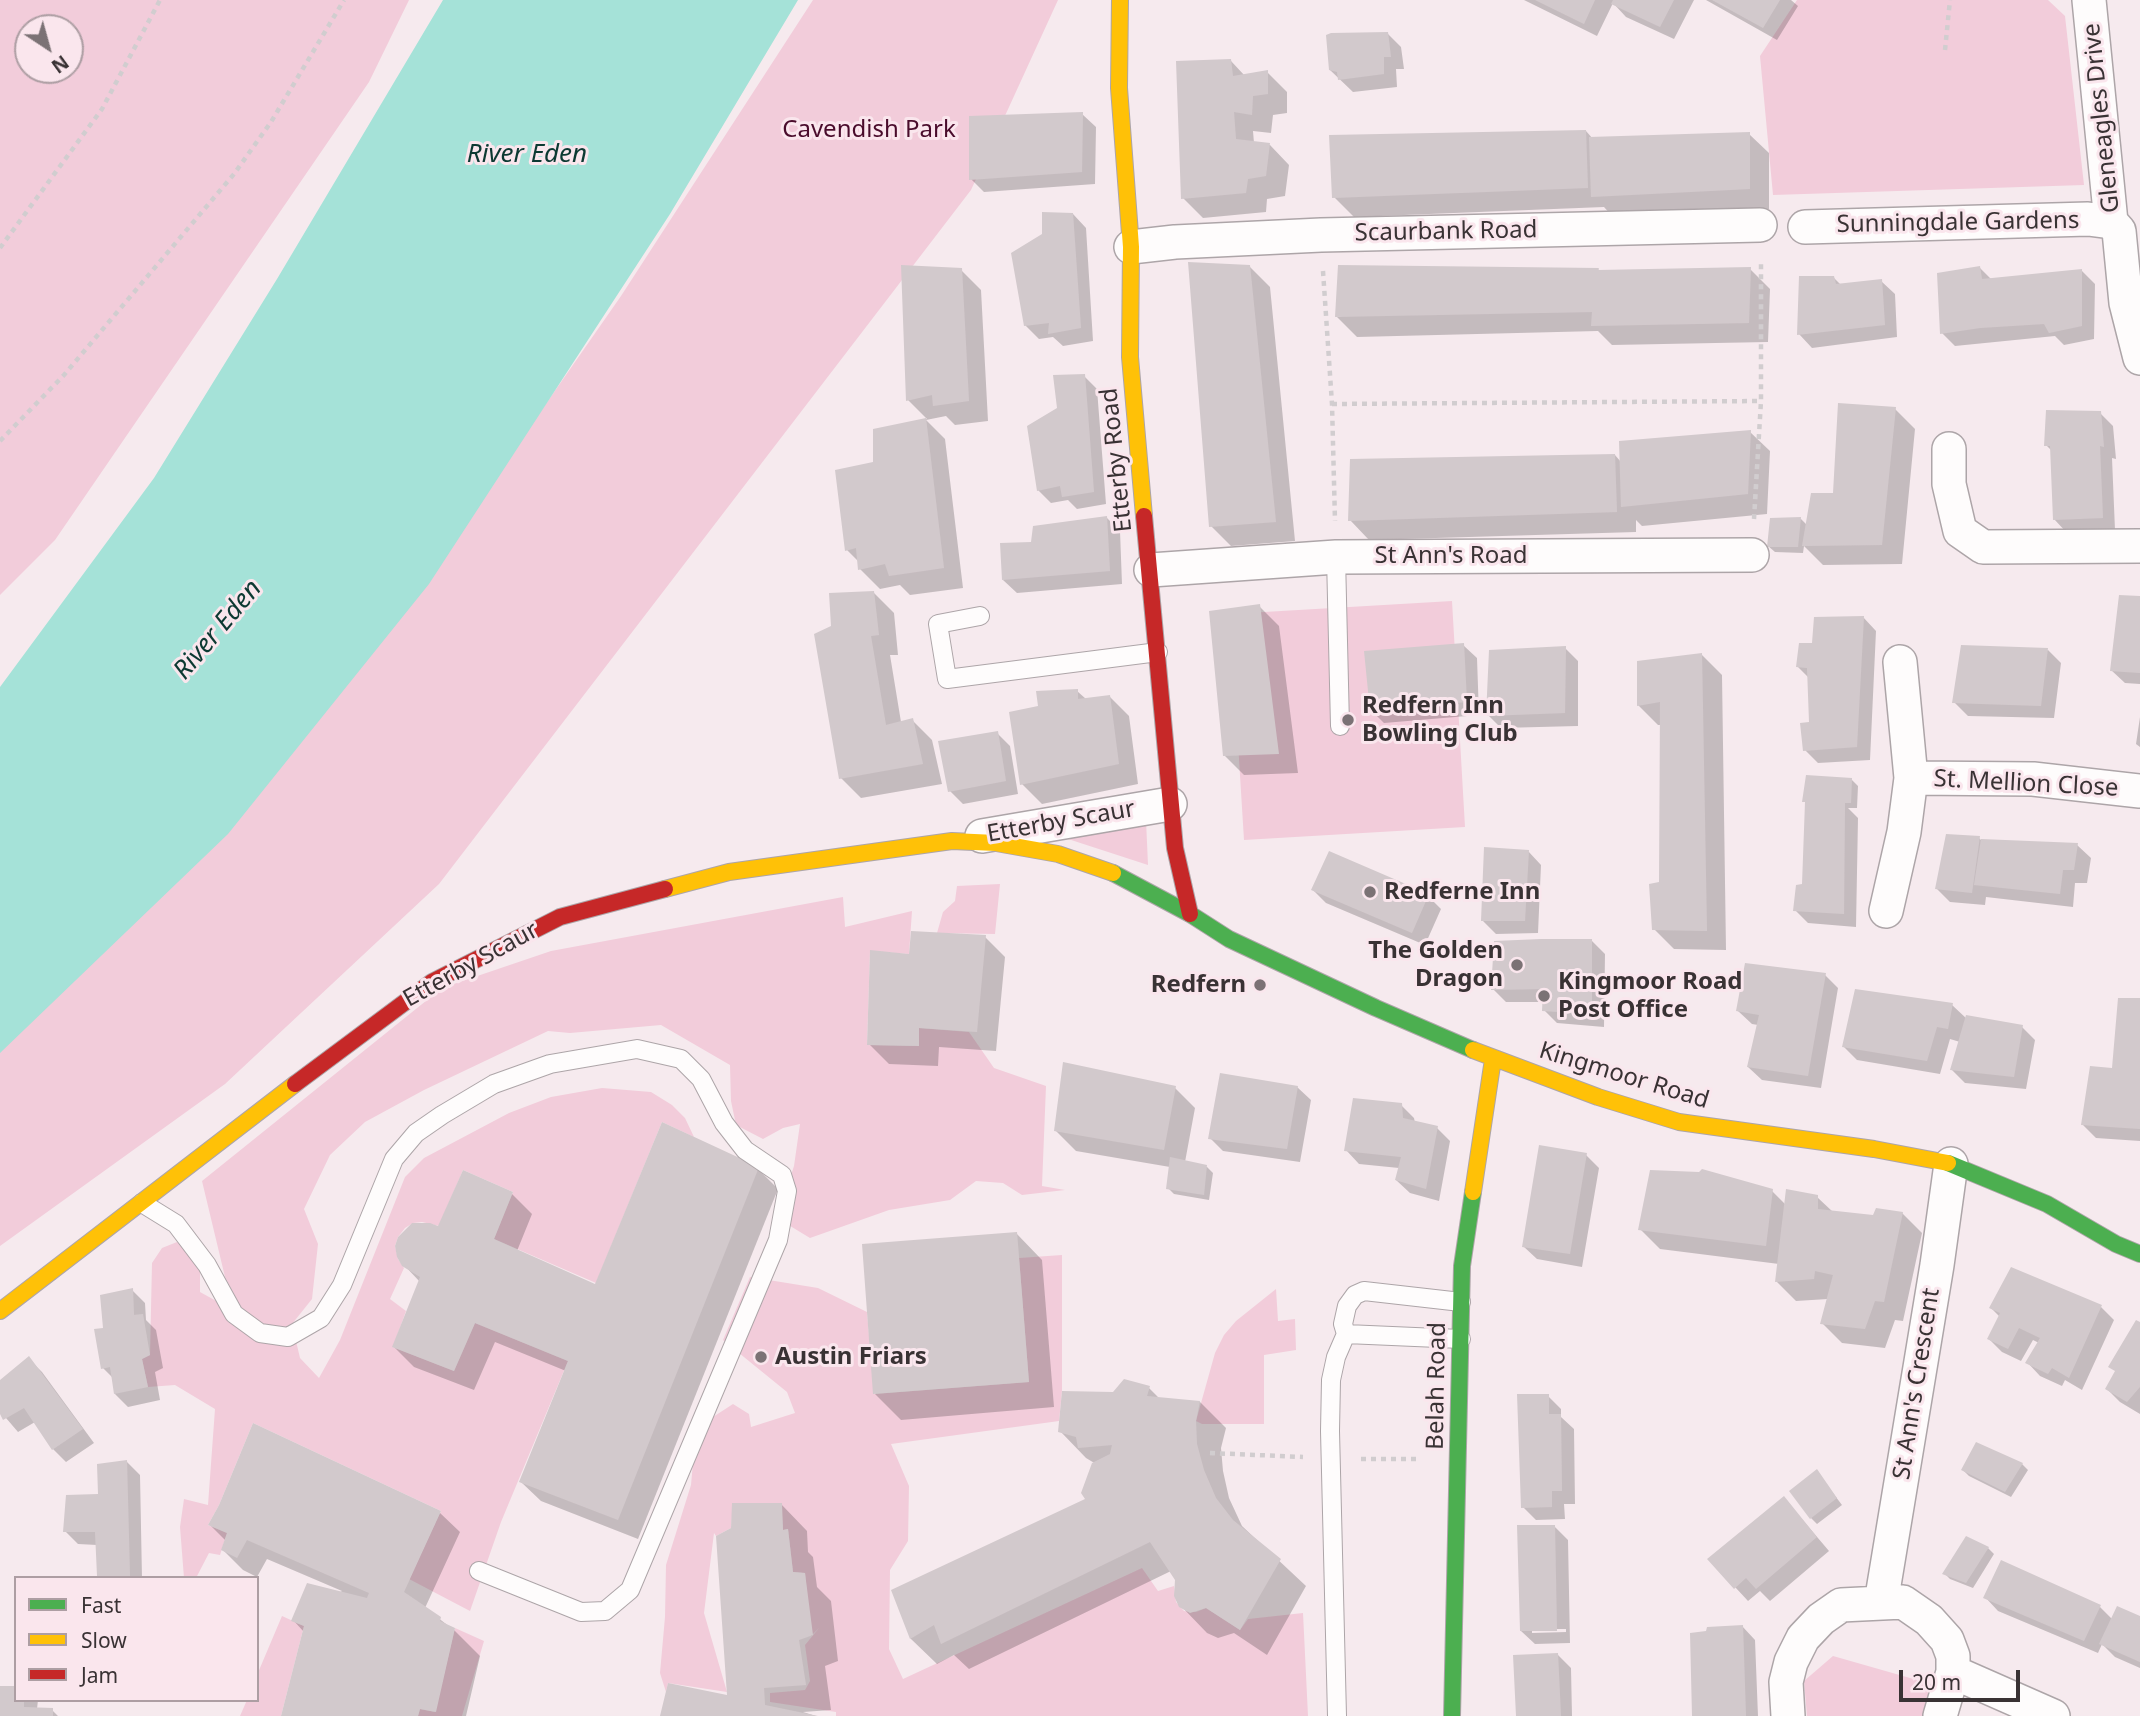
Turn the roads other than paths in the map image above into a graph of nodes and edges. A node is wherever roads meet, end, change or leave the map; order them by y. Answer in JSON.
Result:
{"nodes":[{"id":1,"x":1120,"y":0,"type":"edge"},
{"id":2,"x":2089,"y":0,"type":"edge"},
{"id":3,"x":1760,"y":225,"type":"road end"},
{"id":4,"x":1805,"y":227,"type":"dead end"},
{"id":5,"x":2124,"y":228,"type":"edge"},
{"id":6,"x":1131,"y":247,"type":"junction"},
{"id":7,"x":2140,"y":358,"type":"edge"},
{"id":8,"x":1949,"y":449,"type":"dead end"},
{"id":9,"x":2140,"y":546,"type":"edge"},
{"id":10,"x":1752,"y":555,"type":"road end"},
{"id":11,"x":1336,"y":557,"type":"junction"},
{"id":12,"x":1151,"y":570,"type":"junction"},
{"id":13,"x":980,"y":616,"type":"dead end"},
{"id":14,"x":1158,"y":652,"type":"junction"},
{"id":15,"x":1900,"y":662,"type":"dead end"},
{"id":16,"x":1340,"y":726,"type":"dead end"},
{"id":17,"x":1911,"y":778,"type":"junction"},
{"id":18,"x":2140,"y":791,"type":"edge"},
{"id":19,"x":1170,"y":804,"type":"junction"},
{"id":20,"x":952,"y":841,"type":"junction"},
{"id":21,"x":1886,"y":911,"type":"dead end"},
{"id":22,"x":1190,"y":914,"type":"junction"},
{"id":23,"x":1493,"y":1059,"type":"junction"},
{"id":24,"x":1951,"y":1164,"type":"junction"},
{"id":25,"x":142,"y":1203,"type":"junction"},
{"id":26,"x":2140,"y":1254,"type":"edge"},
{"id":27,"x":1461,"y":1302,"type":"junction"},
{"id":28,"x":0,"y":1311,"type":"edge"},
{"id":29,"x":1346,"y":1334,"type":"junction"},
{"id":30,"x":1461,"y":1339,"type":"junction"},
{"id":31,"x":479,"y":1571,"type":"dead end"},
{"id":32,"x":1881,"y":1603,"type":"junction"},
{"id":33,"x":1953,"y":1672,"type":"junction"},
{"id":34,"x":1337,"y":1716,"type":"edge"},
{"id":35,"x":1452,"y":1716,"type":"edge"},
{"id":36,"x":1788,"y":1716,"type":"edge"},
{"id":37,"x":1940,"y":1716,"type":"edge"},
{"id":38,"x":2053,"y":1716,"type":"edge"}],
"edges":[{"from":1,"to":6,"type":"street","name":"Etterby Road"},
{"from":2,"to":5,"type":"street","name":"Gleneagles Drive"},
{"from":3,"to":6,"type":"street","name":"Scaurbank Road"},
{"from":4,"to":5,"type":"street","name":"Sunningdale Gardens"},
{"from":5,"to":7,"type":"street","name":"Gleneagles Drive"},
{"from":6,"to":12,"type":"street","name":"Etterby Road"},
{"from":8,"to":9,"type":"street"},
{"from":10,"to":11,"type":"street","name":"St Ann's Road"},
{"from":11,"to":12,"type":"street","name":"St Ann's Road"},
{"from":11,"to":16,"type":"lane"},
{"from":12,"to":14,"type":"street","name":"Etterby Road"},
{"from":13,"to":14,"type":"lane"},
{"from":14,"to":19,"type":"street","name":"Etterby Road"},
{"from":15,"to":17,"type":"street"},
{"from":17,"to":18,"type":"street","name":"St. Mellion Close"},
{"from":17,"to":21,"type":"street"},
{"from":19,"to":20,"type":"street","name":"Etterby Scaur"},
{"from":19,"to":22,"type":"street","name":"Etterby Road"},
{"from":20,"to":22,"type":"street","name":"Etterby Scaur"},
{"from":20,"to":25,"type":"street","name":"Etterby Scaur"},
{"from":22,"to":23,"type":"street","name":"Kingmoor Road"},
{"from":23,"to":24,"type":"street","name":"Kingmoor Road"},
{"from":23,"to":27,"type":"street","name":"Belah Road"},
{"from":24,"to":26,"type":"street","name":"Kingmoor Road"},
{"from":24,"to":32,"type":"street","name":"St Ann's Crescent"},
{"from":25,"to":28,"type":"street","name":"Etterby Scaur"},
{"from":25,"to":31,"type":"lane"},
{"from":27,"to":29,"type":"lane"},
{"from":27,"to":30,"type":"street","name":"Belah Road"},
{"from":29,"to":30,"type":"lane"},
{"from":29,"to":34,"type":"lane"},
{"from":30,"to":35,"type":"street","name":"Belah Road"},
{"from":32,"to":33,"type":"street"},
{"from":32,"to":36,"type":"street"},
{"from":33,"to":37,"type":"street"},
{"from":33,"to":38,"type":"street"}]}
